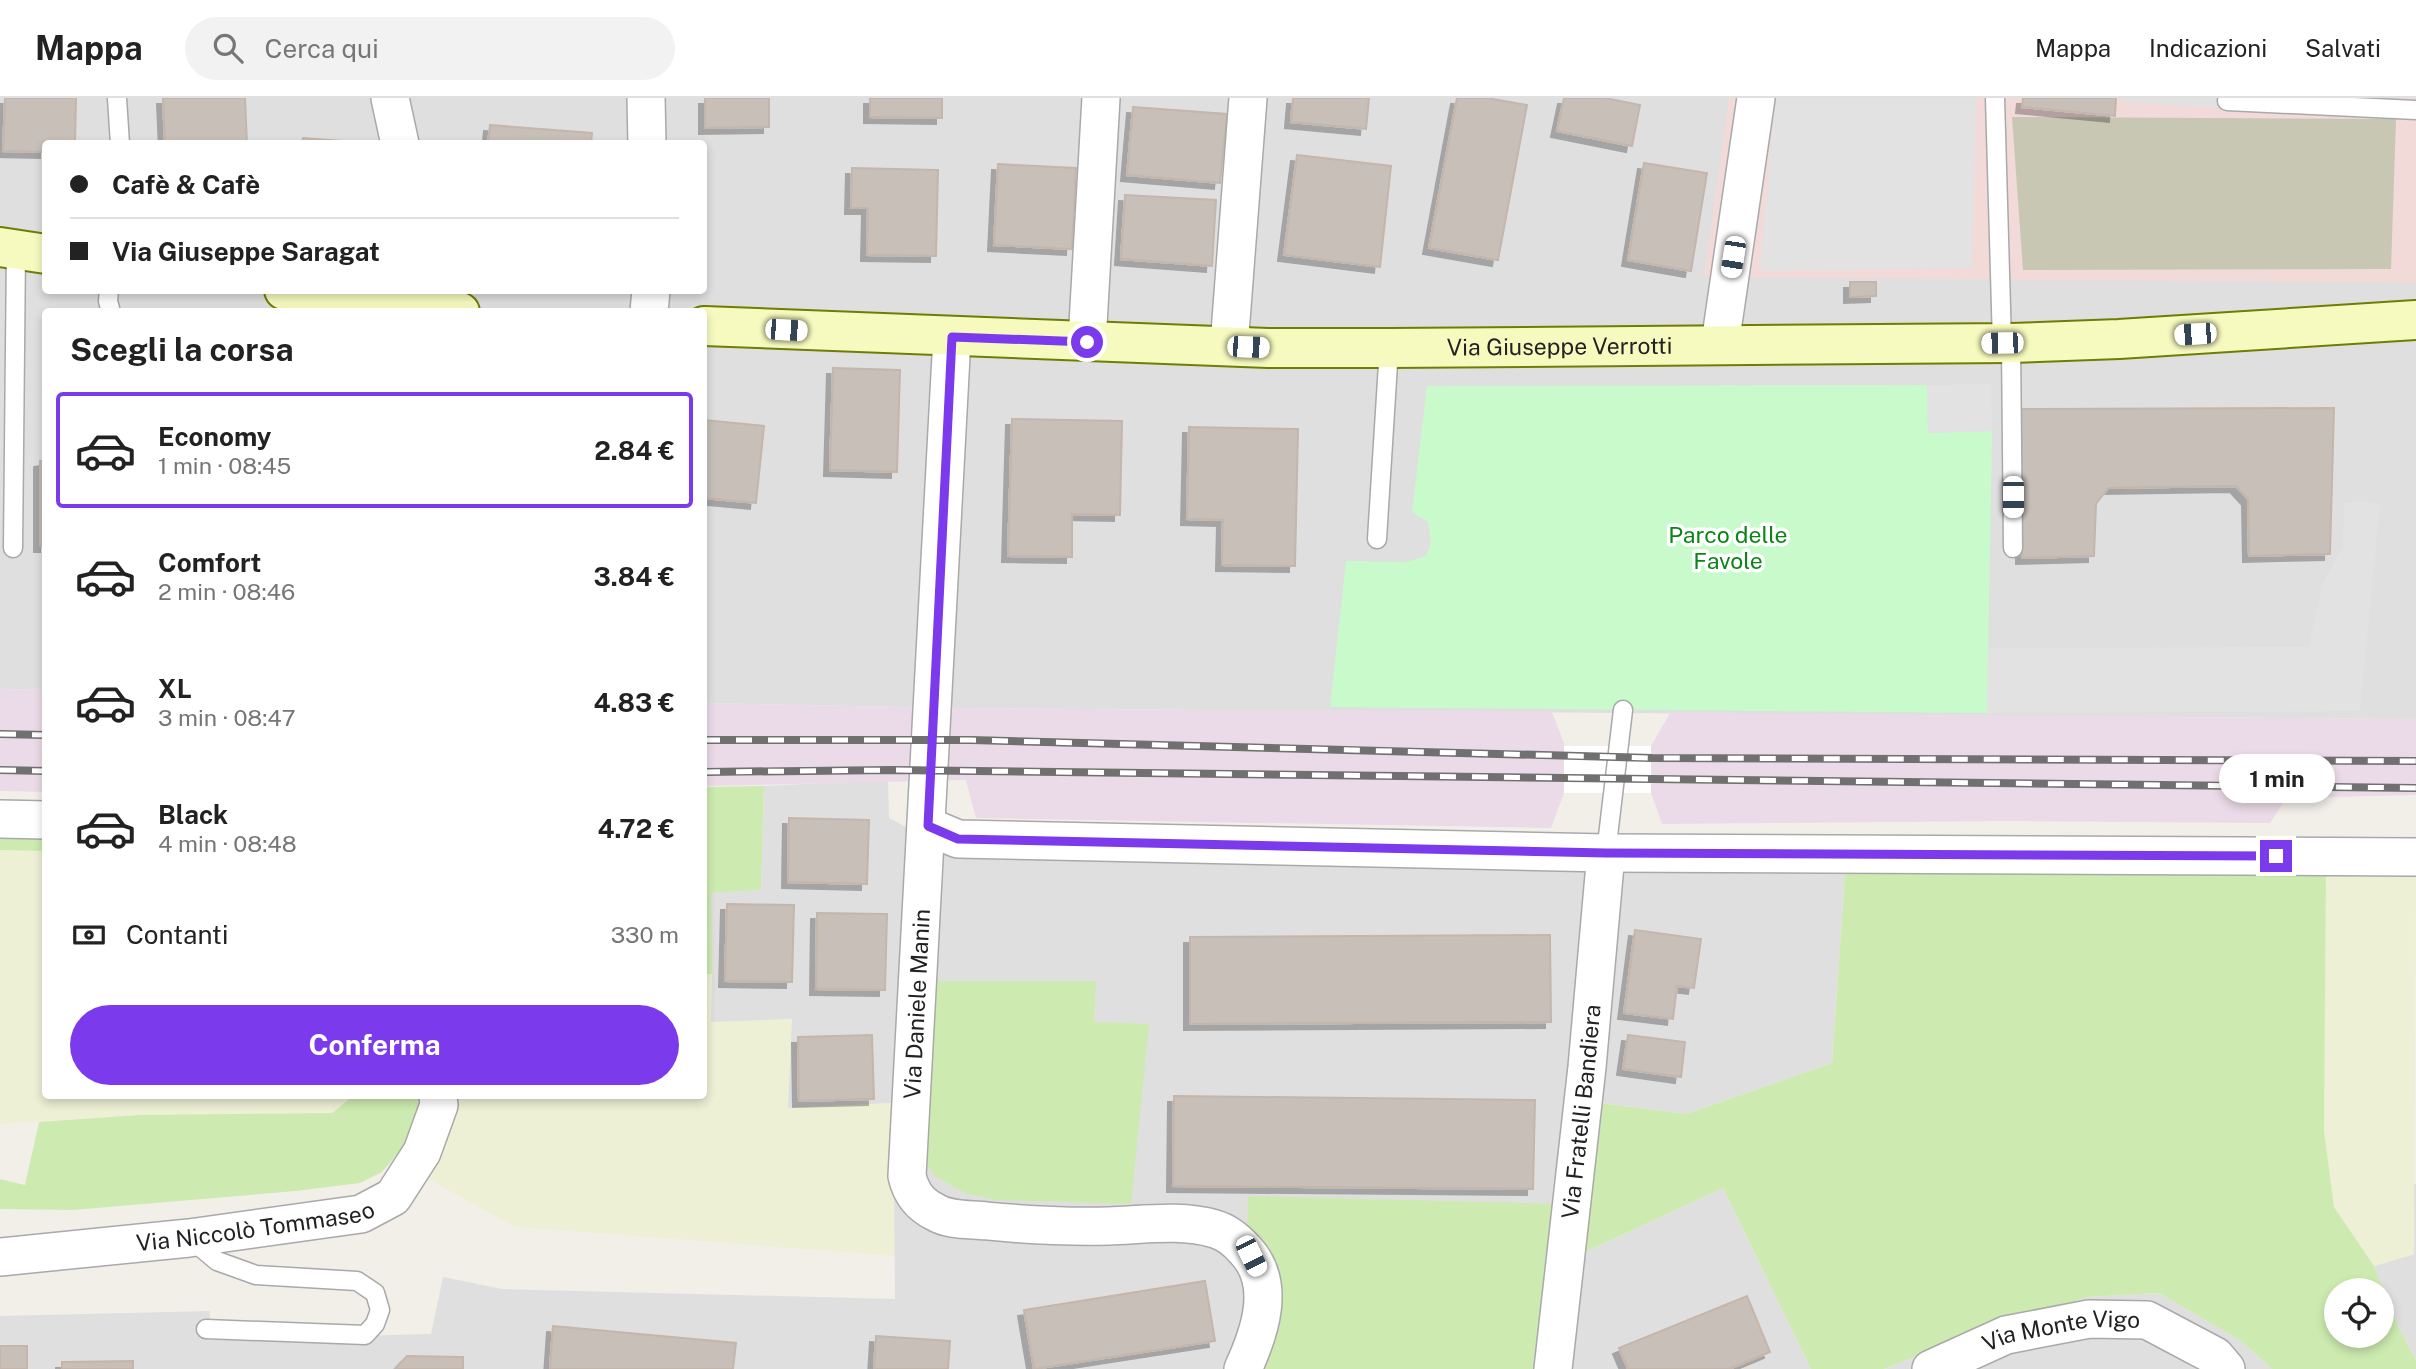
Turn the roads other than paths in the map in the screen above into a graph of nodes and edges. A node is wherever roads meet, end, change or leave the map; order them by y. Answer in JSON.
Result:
{"nodes":[{"id":1,"x":117,"y":98,"type":"edge"},
{"id":2,"x":390,"y":98,"type":"edge"},
{"id":3,"x":646,"y":98,"type":"edge"},
{"id":4,"x":1101,"y":98,"type":"edge"},
{"id":5,"x":1248,"y":98,"type":"edge"},
{"id":6,"x":1756,"y":98,"type":"edge"},
{"id":7,"x":1995,"y":98,"type":"edge"},
{"id":8,"x":2227,"y":101,"type":"dead end"},
{"id":9,"x":2416,"y":110,"type":"edge"},
{"id":10,"x":120,"y":140,"type":"edge"},
{"id":11,"x":399,"y":140,"type":"edge"},
{"id":12,"x":647,"y":140,"type":"edge"},
{"id":13,"x":20,"y":250,"type":"edge"},
{"id":14,"x":289,"y":298,"type":"edge"},
{"id":15,"x":436,"y":306,"type":"edge"},
{"id":16,"x":2416,"y":320,"type":"edge"},
{"id":17,"x":707,"y":326,"type":"edge"},
{"id":18,"x":952,"y":337,"type":"junction"},
{"id":19,"x":1087,"y":342,"type":"junction"},
{"id":20,"x":2007,"y":343,"type":"junction"},
{"id":21,"x":1720,"y":344,"type":"junction"},
{"id":22,"x":1229,"y":346,"type":"junction"},
{"id":23,"x":1389,"y":348,"type":"junction"},
{"id":24,"x":1377,"y":539,"type":"dead end"},
{"id":25,"x":13,"y":548,"type":"dead end"},
{"id":26,"x":2013,"y":548,"type":"dead end"},
{"id":27,"x":1623,"y":710,"type":"dead end"},
{"id":28,"x":0,"y":819,"type":"edge"},
{"id":29,"x":42,"y":820,"type":"edge"},
{"id":30,"x":928,"y":826,"type":"junction"},
{"id":31,"x":1606,"y":853,"type":"junction"},
{"id":32,"x":2416,"y":856,"type":"edge"},
{"id":33,"x":438,"y":1099,"type":"edge"},
{"id":34,"x":189,"y":1238,"type":"junction"},
{"id":35,"x":0,"y":1257,"type":"edge"},
{"id":36,"x":206,"y":1329,"type":"dead end"},
{"id":37,"x":1243,"y":1369,"type":"edge"},
{"id":38,"x":1553,"y":1369,"type":"edge"},
{"id":39,"x":1931,"y":1369,"type":"edge"},
{"id":40,"x":2226,"y":1369,"type":"edge"}],
"edges":[{"from":1,"to":10,"type":"lane"},
{"from":2,"to":11,"type":"street"},
{"from":3,"to":12,"type":"street"},
{"from":4,"to":19,"type":"street"},
{"from":5,"to":22,"type":"street"},
{"from":6,"to":21,"type":"street"},
{"from":7,"to":20,"type":"lane"},
{"from":8,"to":9,"type":"lane"},
{"from":13,"to":25,"type":"lane"},
{"from":14,"to":15,"type":"street"},
{"from":16,"to":20,"type":"street","name":"Via Giuseppe Verrotti"},
{"from":17,"to":18,"type":"street","name":"Via Giuseppe Verrotti"},
{"from":18,"to":19,"type":"street","name":"Via Giuseppe Verrotti"},
{"from":18,"to":30,"type":"street","name":"Via Daniele Manin"},
{"from":19,"to":22,"type":"street","name":"Via Giuseppe Verrotti"},
{"from":20,"to":21,"type":"street","name":"Via Giuseppe Verrotti"},
{"from":20,"to":26,"type":"lane"},
{"from":21,"to":23,"type":"street","name":"Via Giuseppe Verrotti"},
{"from":22,"to":23,"type":"street","name":"Via Giuseppe Verrotti"},
{"from":23,"to":24,"type":"lane"},
{"from":27,"to":31,"type":"lane"},
{"from":28,"to":29,"type":"street"},
{"from":30,"to":31,"type":"street"},
{"from":30,"to":37,"type":"street","name":"Via Daniele Manin"},
{"from":31,"to":32,"type":"street"},
{"from":31,"to":38,"type":"street","name":"Via Fratelli Bandiera"},
{"from":33,"to":34,"type":"street","name":"Via Niccolò Tommaseo"},
{"from":34,"to":35,"type":"street","name":"Via Niccolò Tommaseo"},
{"from":34,"to":36,"type":"lane"},
{"from":39,"to":40,"type":"street","name":"Via Monte Vigo"}]}
